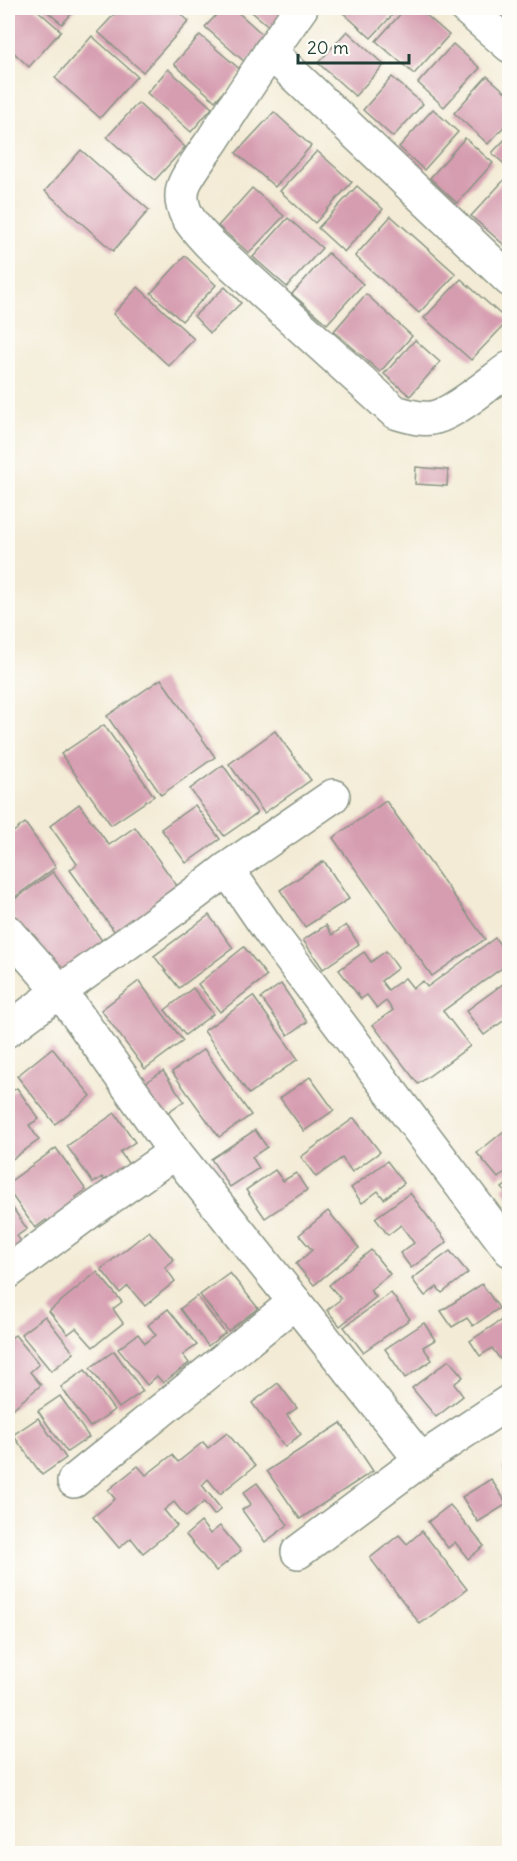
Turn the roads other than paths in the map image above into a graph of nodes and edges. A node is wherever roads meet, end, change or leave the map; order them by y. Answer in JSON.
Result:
{"nodes":[{"id":1,"x":301,"y":8,"type":"edge"},
{"id":2,"x":270,"y":52,"type":"junction"},
{"id":3,"x":510,"y":280,"type":"edge"},
{"id":4,"x":510,"y":368,"type":"edge"},
{"id":5,"x":333,"y":796,"type":"dead end"},
{"id":6,"x":227,"y":869,"type":"junction"},
{"id":7,"x":8,"y":932,"type":"edge"},
{"id":8,"x":60,"y":991,"type":"junction"},
{"id":9,"x":8,"y":1030,"type":"edge"},
{"id":10,"x":175,"y":1152,"type":"junction"},
{"id":11,"x":510,"y":1250,"type":"edge"},
{"id":12,"x":8,"y":1272,"type":"edge"},
{"id":13,"x":295,"y":1302,"type":"junction"},
{"id":14,"x":510,"y":1401,"type":"edge"},
{"id":15,"x":421,"y":1460,"type":"junction"},
{"id":16,"x":74,"y":1481,"type":"dead end"},
{"id":17,"x":298,"y":1552,"type":"dead end"}],
"edges":[{"from":1,"to":2,"type":"street"},
{"from":2,"to":3,"type":"street"},
{"from":2,"to":4,"type":"street"},
{"from":5,"to":6,"type":"street"},
{"from":6,"to":8,"type":"street"},
{"from":6,"to":11,"type":"street"},
{"from":7,"to":8,"type":"street"},
{"from":8,"to":9,"type":"street"},
{"from":8,"to":10,"type":"street"},
{"from":10,"to":12,"type":"street"},
{"from":10,"to":13,"type":"street"},
{"from":13,"to":15,"type":"street"},
{"from":13,"to":16,"type":"street"},
{"from":14,"to":15,"type":"street"},
{"from":15,"to":17,"type":"street"}]}
